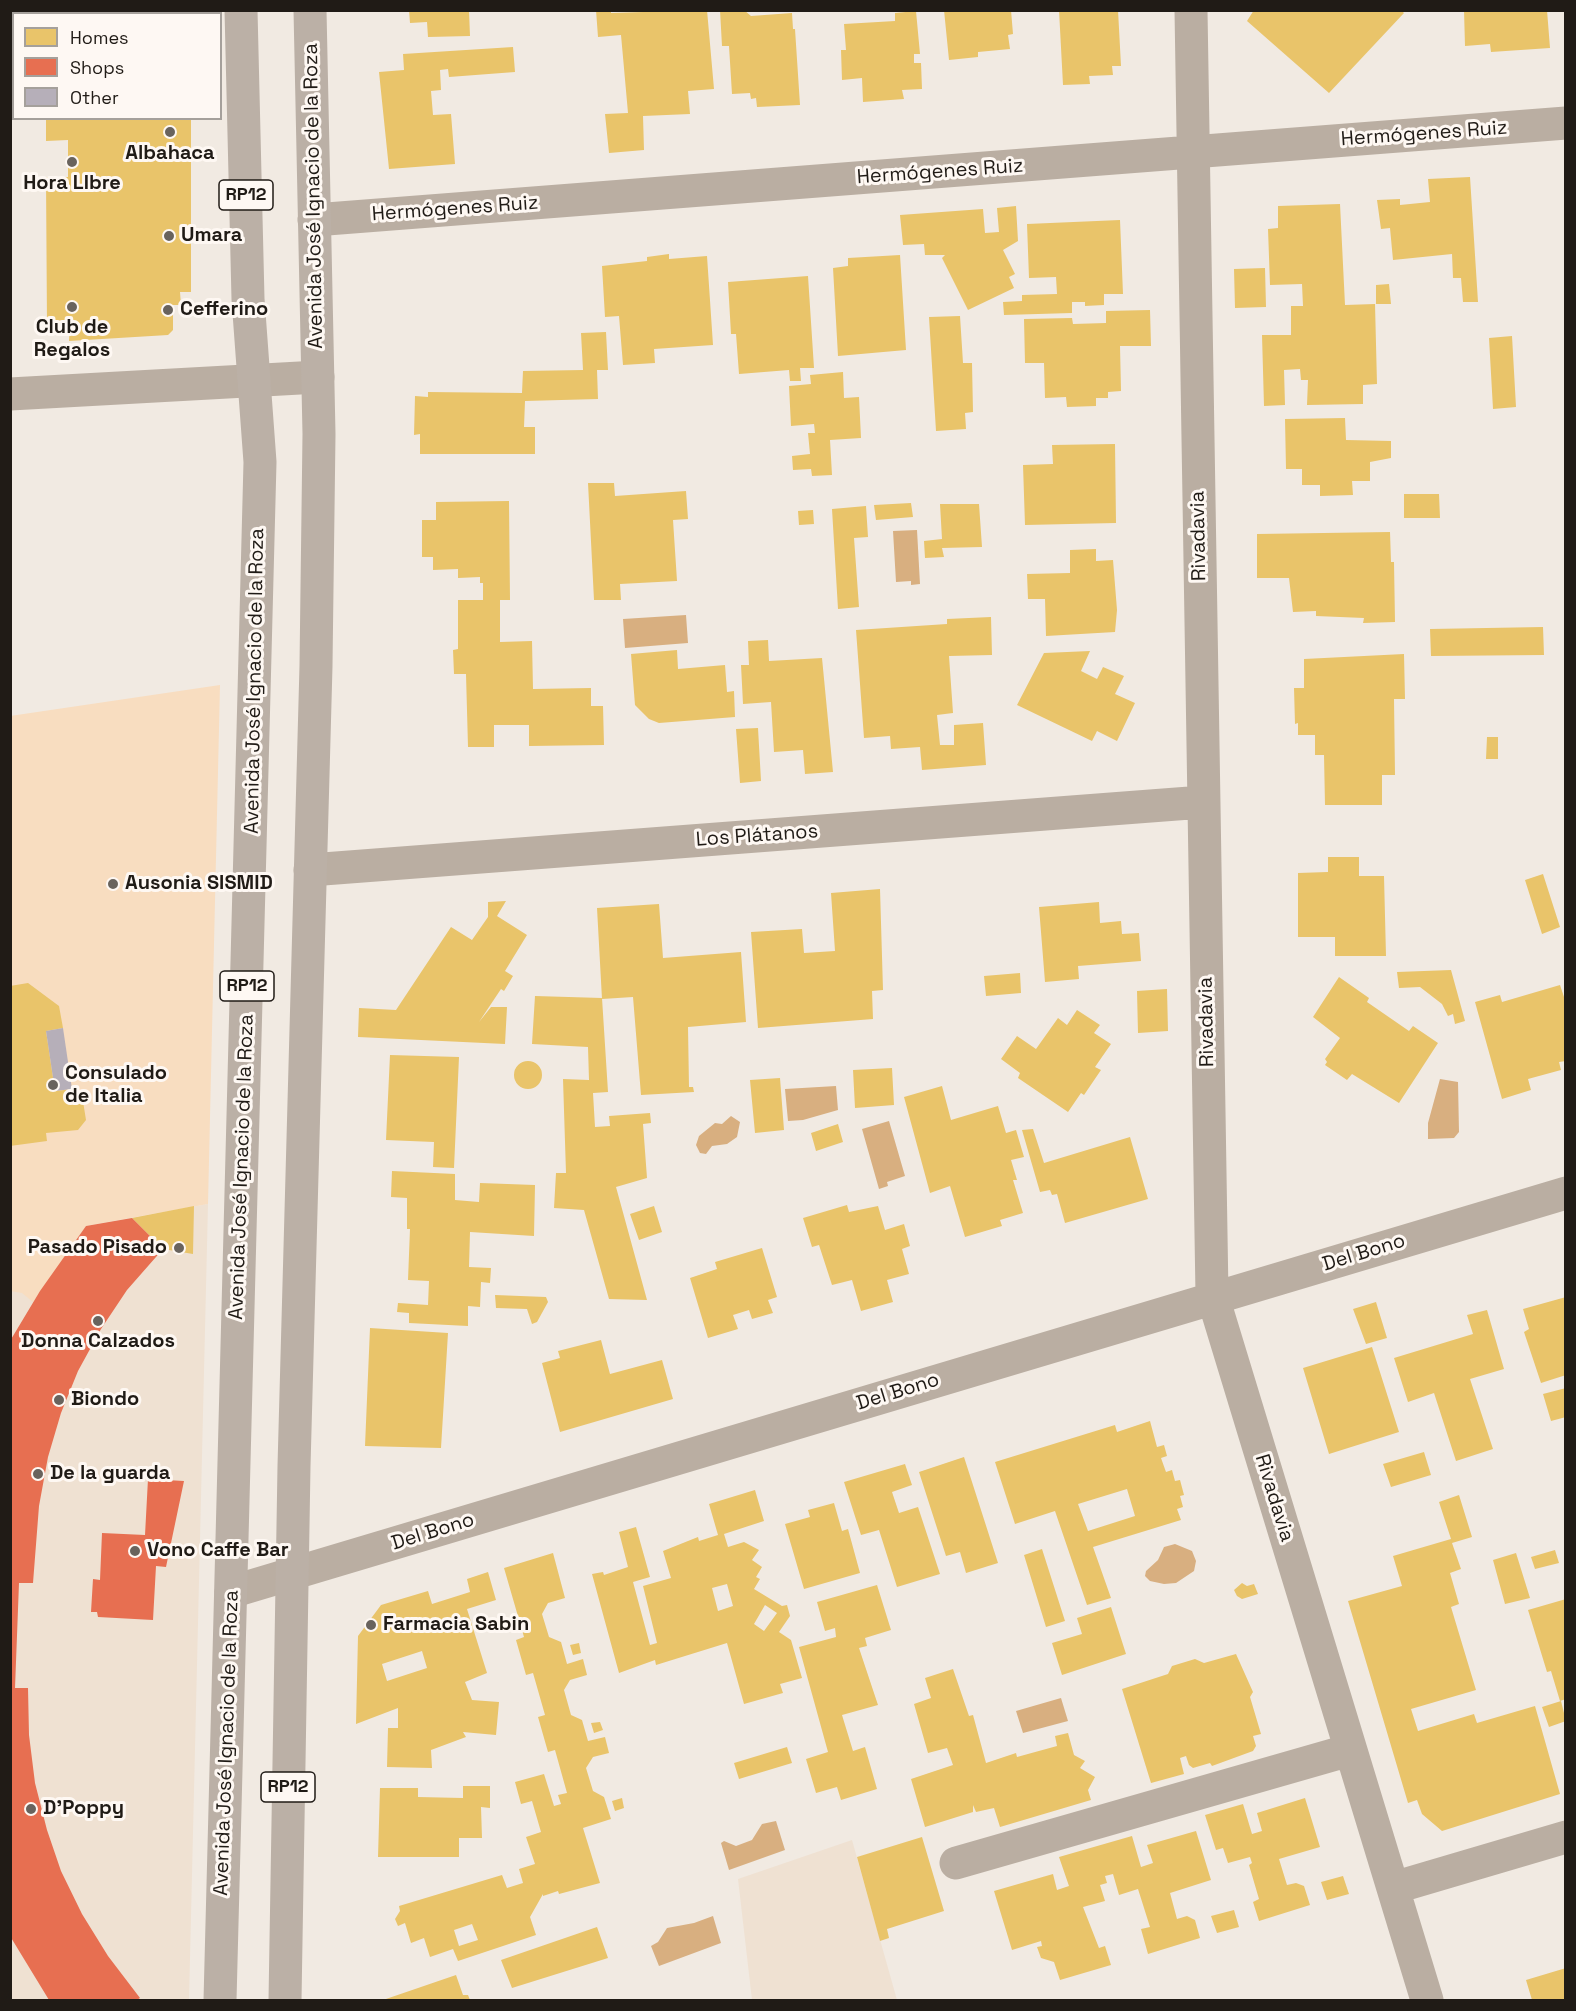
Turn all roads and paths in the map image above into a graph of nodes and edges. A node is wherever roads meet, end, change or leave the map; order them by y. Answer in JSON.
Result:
{"nodes":[{"id":1,"x":241,"y":10,"type":"edge"},
{"id":2,"x":310,"y":10,"type":"edge"},
{"id":3,"x":1191,"y":10,"type":"edge"},
{"id":4,"x":1566,"y":123,"type":"edge"},
{"id":5,"x":1193,"y":152,"type":"junction"},
{"id":6,"x":314,"y":220,"type":"junction"},
{"id":7,"x":318,"y":376,"type":"junction"},
{"id":8,"x":254,"y":380,"type":"junction"},
{"id":9,"x":10,"y":394,"type":"edge"},
{"id":10,"x":1203,"y":802,"type":"junction"},
{"id":11,"x":310,"y":870,"type":"junction"},
{"id":12,"x":1566,"y":1193,"type":"edge"},
{"id":13,"x":1214,"y":1298,"type":"junction"},
{"id":14,"x":292,"y":1574,"type":"junction"},
{"id":15,"x":231,"y":1592,"type":"junction"},
{"id":16,"x":1350,"y":1750,"type":"junction"},
{"id":17,"x":1566,"y":1837,"type":"edge"},
{"id":18,"x":956,"y":1863,"type":"dead end"},
{"id":19,"x":1393,"y":1888,"type":"junction"},
{"id":20,"x":220,"y":2001,"type":"edge"},
{"id":21,"x":285,"y":2001,"type":"edge"},
{"id":22,"x":1427,"y":2001,"type":"edge"}],
"edges":[{"from":1,"to":8,"type":"main road","name":"Avenida José Ignacio de la Roza","number":"RP12"},
{"from":2,"to":6,"type":"main road","name":"Avenida José Ignacio de la Roza","number":"RP12"},
{"from":3,"to":5,"type":"street","name":"Rivadavia"},
{"from":4,"to":5,"type":"street","name":"Hermógenes Ruiz"},
{"from":5,"to":6,"type":"street","name":"Hermógenes Ruiz"},
{"from":5,"to":10,"type":"street","name":"Rivadavia"},
{"from":6,"to":7,"type":"main road","name":"Avenida José Ignacio de la Roza","number":"RP12"},
{"from":7,"to":8,"type":"street"},
{"from":7,"to":11,"type":"main road","name":"Avenida José Ignacio de la Roza","number":"RP12"},
{"from":8,"to":9,"type":"street"},
{"from":8,"to":15,"type":"main road","name":"Avenida José Ignacio de la Roza","number":"RP12"},
{"from":10,"to":11,"type":"street","name":"Los Plátanos"},
{"from":10,"to":13,"type":"street","name":"Rivadavia"},
{"from":11,"to":14,"type":"main road","name":"Avenida José Ignacio de la Roza","number":"RP12"},
{"from":12,"to":13,"type":"street","name":"Del Bono"},
{"from":13,"to":14,"type":"street","name":"Del Bono"},
{"from":13,"to":16,"type":"street","name":"Rivadavia"},
{"from":14,"to":15,"type":"street","name":"Del Bono"},
{"from":14,"to":21,"type":"main road","name":"Avenida José Ignacio de la Roza","number":"RP12"},
{"from":15,"to":20,"type":"main road","name":"Avenida José Ignacio de la Roza","number":"RP12"},
{"from":16,"to":18,"type":"street"},
{"from":16,"to":19,"type":"street","name":"Rivadavia"},
{"from":17,"to":19,"type":"street"},
{"from":19,"to":22,"type":"street","name":"Rivadavia"}]}
